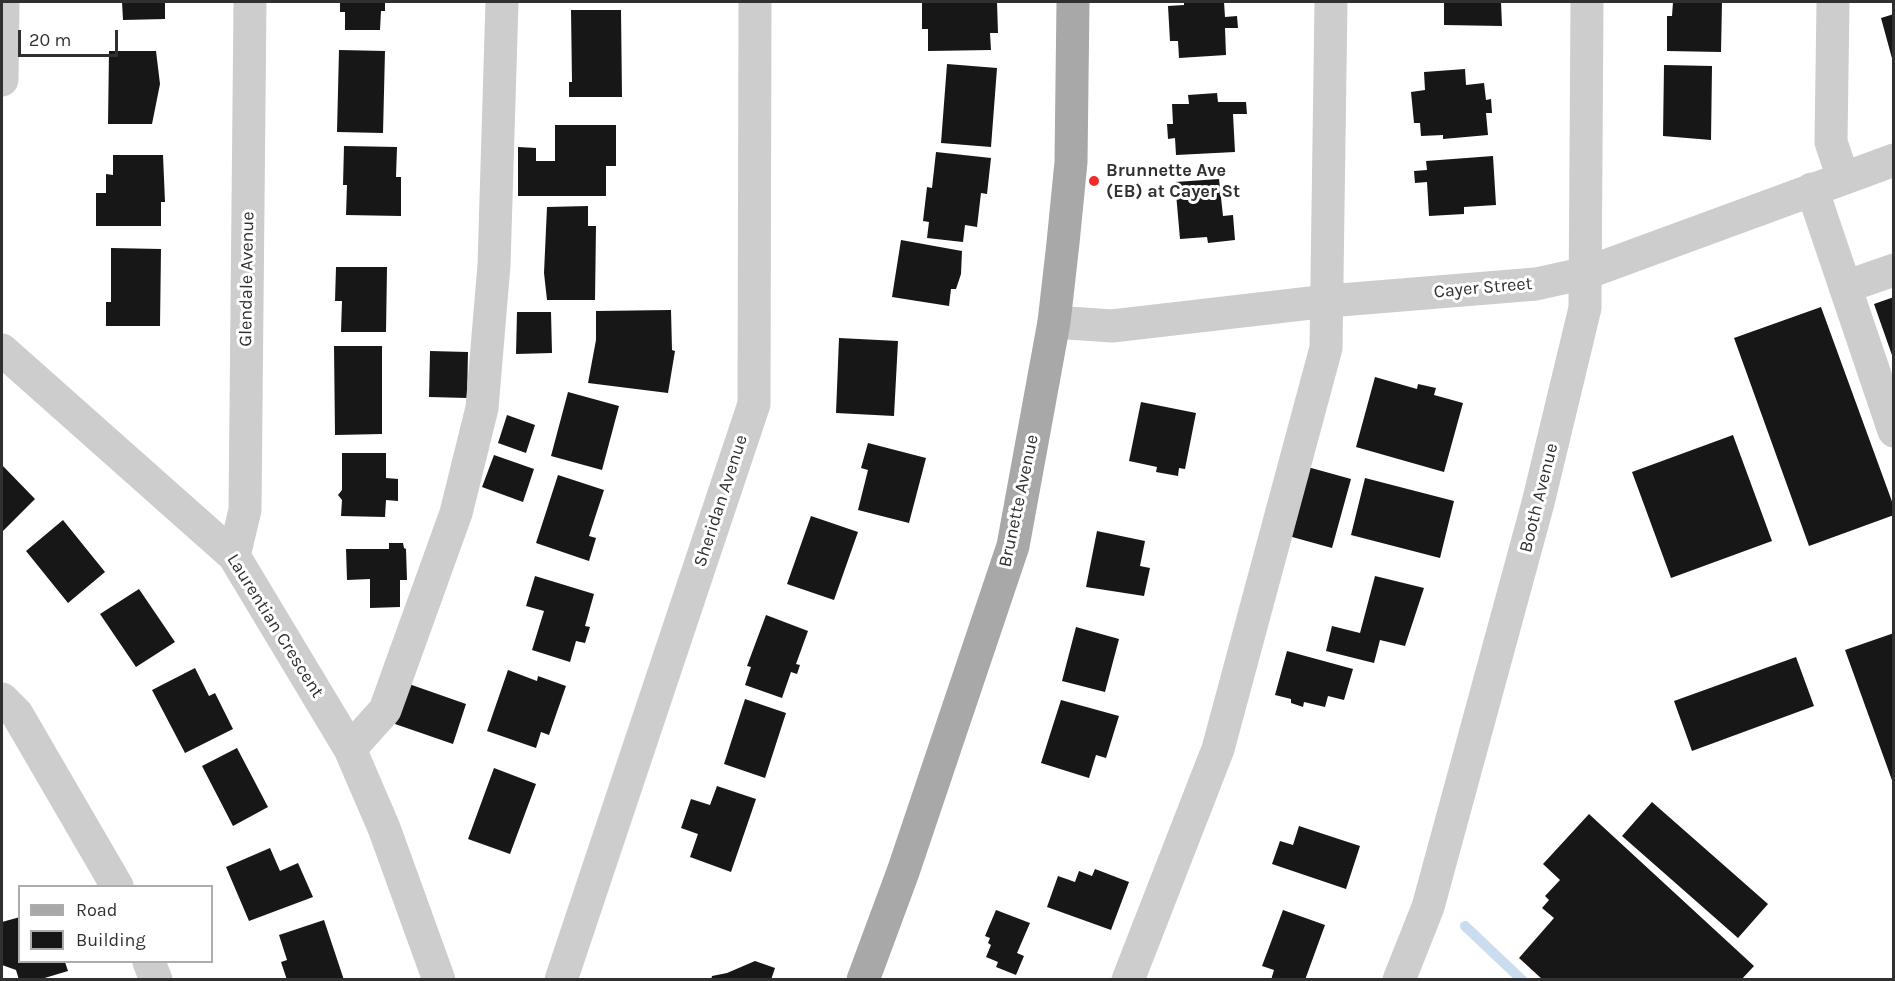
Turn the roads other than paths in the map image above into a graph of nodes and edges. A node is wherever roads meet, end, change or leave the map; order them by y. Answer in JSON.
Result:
{"nodes":[{"id":1,"x":3,"y":2,"type":"edge"},
{"id":2,"x":250,"y":2,"type":"edge"},
{"id":3,"x":502,"y":2,"type":"edge"},
{"id":4,"x":754,"y":2,"type":"edge"},
{"id":5,"x":1073,"y":2,"type":"edge"},
{"id":6,"x":1331,"y":2,"type":"edge"},
{"id":7,"x":1587,"y":2,"type":"edge"},
{"id":8,"x":1833,"y":2,"type":"edge"},
{"id":9,"x":2,"y":80,"type":"edge"},
{"id":10,"x":1893,"y":160,"type":"edge"},
{"id":11,"x":1843,"y":178,"type":"junction"},
{"id":12,"x":1812,"y":189,"type":"junction"},
{"id":13,"x":1893,"y":270,"type":"edge"},
{"id":14,"x":1586,"y":273,"type":"junction"},
{"id":15,"x":1845,"y":287,"type":"junction"},
{"id":16,"x":1328,"y":301,"type":"junction"},
{"id":17,"x":1054,"y":322,"type":"junction"},
{"id":18,"x":2,"y":350,"type":"edge"},
{"id":19,"x":1893,"y":431,"type":"edge"},
{"id":20,"x":234,"y":556,"type":"junction"},
{"id":21,"x":2,"y":699,"type":"edge"},
{"id":22,"x":350,"y":749,"type":"junction"},
{"id":23,"x":116,"y":885,"type":"edge"},
{"id":24,"x":149,"y":963,"type":"edge"},
{"id":25,"x":156,"y":980,"type":"edge"},
{"id":26,"x":439,"y":980,"type":"edge"},
{"id":27,"x":561,"y":980,"type":"edge"},
{"id":28,"x":862,"y":980,"type":"edge"},
{"id":29,"x":1128,"y":980,"type":"edge"},
{"id":30,"x":1399,"y":980,"type":"edge"}],
"edges":[{"from":1,"to":9,"type":"street"},
{"from":2,"to":20,"type":"street","name":"Glendale Avenue"},
{"from":3,"to":22,"type":"street"},
{"from":4,"to":27,"type":"street","name":"Sheridan Avenue"},
{"from":5,"to":17,"type":"main road","name":"Brunette Avenue"},
{"from":6,"to":16,"type":"street"},
{"from":7,"to":14,"type":"street","name":"Booth Avenue"},
{"from":8,"to":11,"type":"street"},
{"from":10,"to":11,"type":"street","name":"Cayer Street"},
{"from":11,"to":12,"type":"street","name":"Cayer Street"},
{"from":12,"to":14,"type":"street","name":"Cayer Street"},
{"from":12,"to":15,"type":"street"},
{"from":13,"to":15,"type":"street"},
{"from":14,"to":16,"type":"street","name":"Cayer Street"},
{"from":14,"to":30,"type":"street","name":"Booth Avenue"},
{"from":15,"to":19,"type":"street"},
{"from":16,"to":17,"type":"street","name":"Cayer Street"},
{"from":16,"to":29,"type":"street"},
{"from":17,"to":28,"type":"main road","name":"Brunette Avenue"},
{"from":18,"to":20,"type":"street","name":"Laurentian Crescent"},
{"from":20,"to":22,"type":"street","name":"Laurentian Crescent"},
{"from":21,"to":23,"type":"street"},
{"from":22,"to":26,"type":"street","name":"Laurentian Crescent"},
{"from":24,"to":25,"type":"street"}]}
